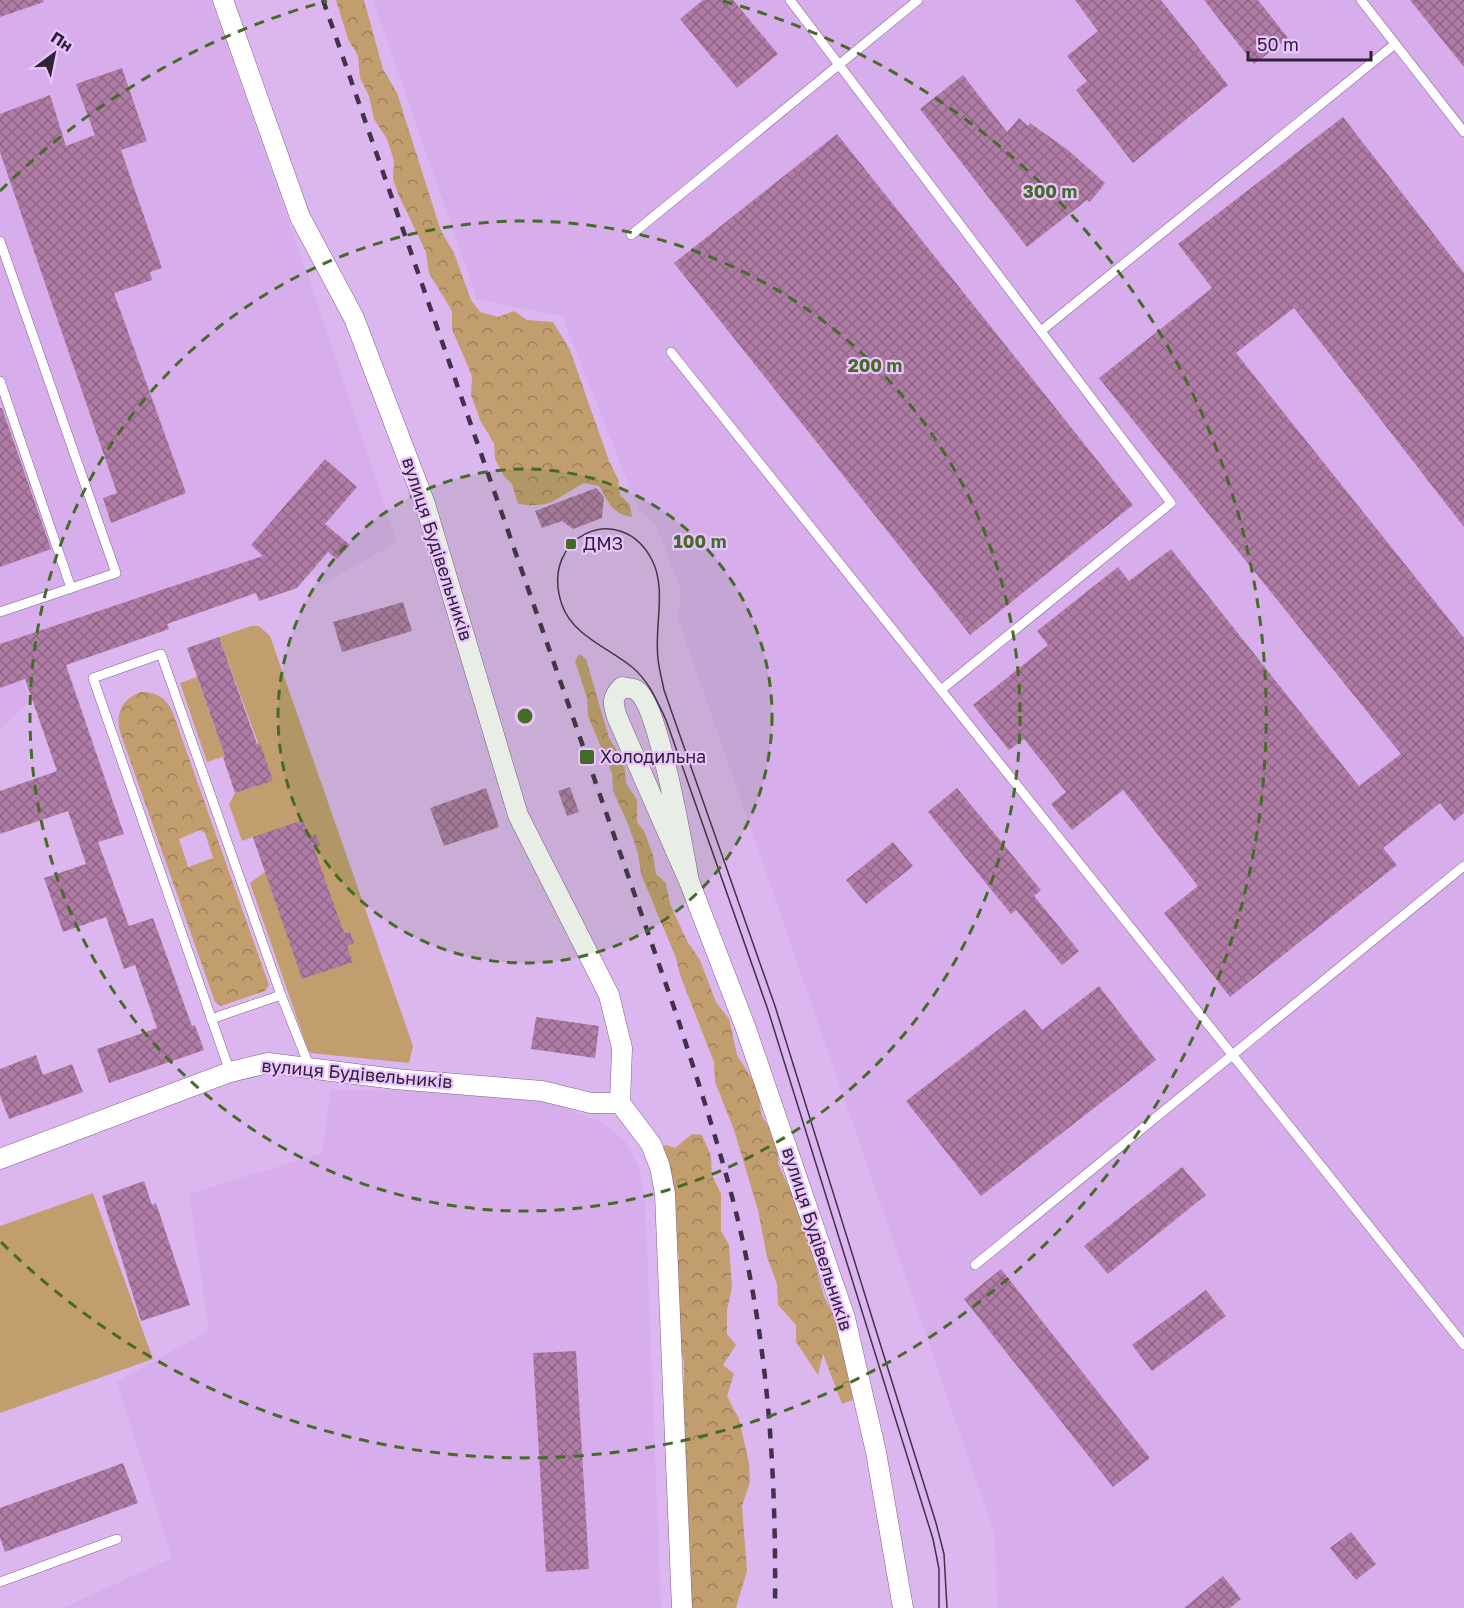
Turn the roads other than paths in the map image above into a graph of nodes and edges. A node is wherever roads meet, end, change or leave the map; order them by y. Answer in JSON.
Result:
{"nodes":[{"id":1,"x":223,"y":0,"type":"edge"},
{"id":2,"x":790,"y":0,"type":"edge"},
{"id":3,"x":918,"y":0,"type":"edge"},
{"id":4,"x":1361,"y":0,"type":"edge"},
{"id":5,"x":1395,"y":44,"type":"junction"},
{"id":6,"x":840,"y":64,"type":"junction"},
{"id":7,"x":1464,"y":132,"type":"edge"},
{"id":8,"x":631,"y":235,"type":"dead end"},
{"id":9,"x":0,"y":241,"type":"edge"},
{"id":10,"x":1041,"y":332,"type":"junction"},
{"id":11,"x":672,"y":352,"type":"dead end"},
{"id":12,"x":0,"y":381,"type":"edge"},
{"id":13,"x":72,"y":588,"type":"junction"},
{"id":14,"x":0,"y":612,"type":"edge"},
{"id":15,"x":941,"y":690,"type":"junction"},
{"id":16,"x":1464,"y":866,"type":"edge"},
{"id":17,"x":688,"y":881,"type":"junction"},
{"id":18,"x":281,"y":995,"type":"junction"},
{"id":19,"x":211,"y":1019,"type":"junction"},
{"id":20,"x":1232,"y":1054,"type":"junction"},
{"id":21,"x":310,"y":1068,"type":"junction"},
{"id":22,"x":230,"y":1072,"type":"junction"},
{"id":23,"x":620,"y":1103,"type":"junction"},
{"id":24,"x":0,"y":1159,"type":"edge"},
{"id":25,"x":975,"y":1265,"type":"dead end"},
{"id":26,"x":1464,"y":1345,"type":"edge"},
{"id":27,"x":117,"y":1539,"type":"dead end"},
{"id":28,"x":0,"y":1582,"type":"edge"},
{"id":29,"x":682,"y":1608,"type":"edge"},
{"id":30,"x":903,"y":1608,"type":"edge"}],
"edges":[{"from":1,"to":23,"type":"street","name":"вулиця Будівельників"},
{"from":2,"to":6,"type":"lane"},
{"from":3,"to":6,"type":"lane"},
{"from":4,"to":5,"type":"lane"},
{"from":5,"to":7,"type":"lane"},
{"from":5,"to":10,"type":"lane"},
{"from":6,"to":8,"type":"lane"},
{"from":6,"to":10,"type":"lane"},
{"from":9,"to":13,"type":"lane"},
{"from":10,"to":15,"type":"lane"},
{"from":11,"to":15,"type":"lane"},
{"from":12,"to":13,"type":"lane"},
{"from":13,"to":14,"type":"lane"},
{"from":15,"to":20,"type":"lane"},
{"from":16,"to":20,"type":"lane"},
{"from":17,"to":17,"type":"street","name":"вулиця Будівельників"},
{"from":17,"to":30,"type":"street","name":"вулиця Будівельників"},
{"from":18,"to":19,"type":"lane"},
{"from":18,"to":19,"type":"lane"},
{"from":18,"to":21,"type":"lane"},
{"from":19,"to":22,"type":"lane"},
{"from":20,"to":25,"type":"lane"},
{"from":20,"to":26,"type":"lane"},
{"from":21,"to":22,"type":"street","name":"вулиця Будівельників"},
{"from":21,"to":23,"type":"street","name":"вулиця Будівельників"},
{"from":22,"to":24,"type":"street","name":"вулиця Будівельників"},
{"from":23,"to":29,"type":"street"},
{"from":27,"to":28,"type":"lane"}]}
